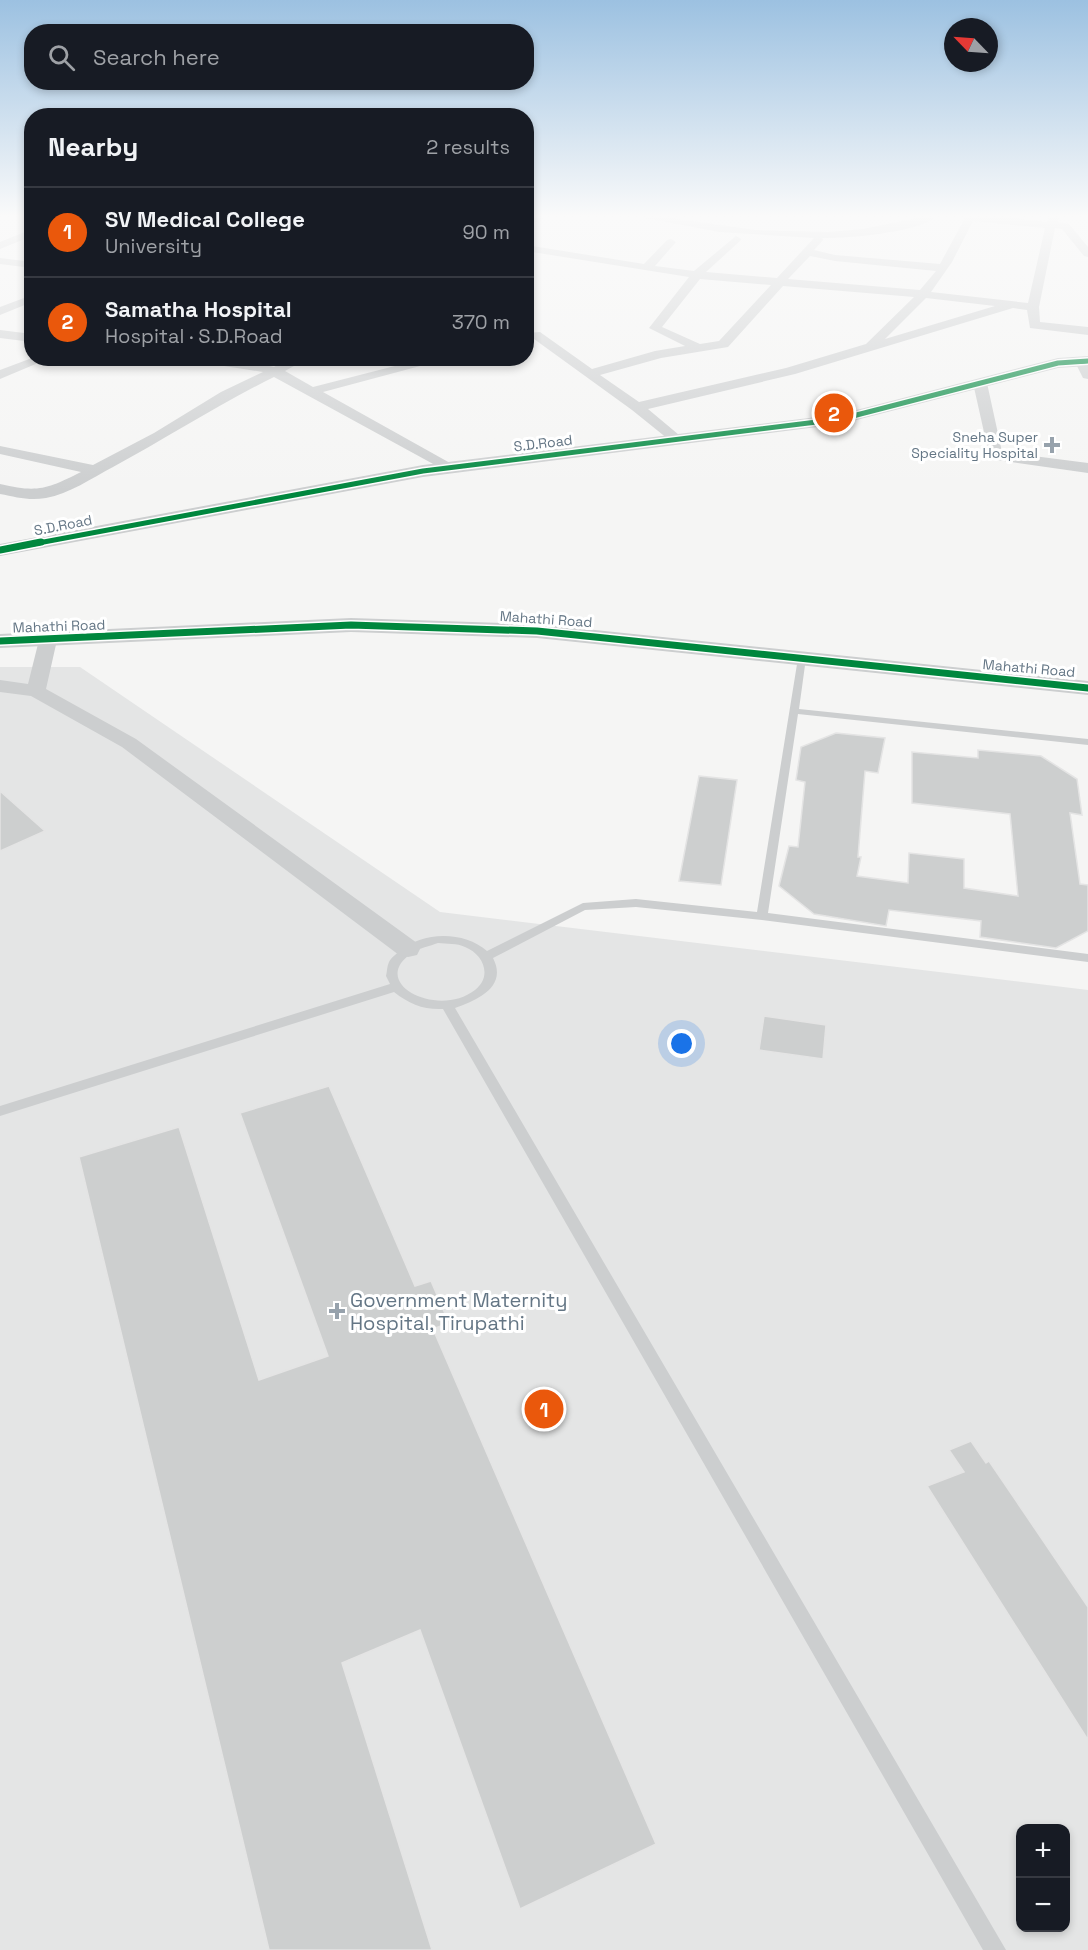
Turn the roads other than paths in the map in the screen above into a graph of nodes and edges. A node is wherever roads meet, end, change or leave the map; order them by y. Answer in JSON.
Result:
{"nodes":[{"id":1,"x":670,"y":309,"type":"edge"},
{"id":2,"x":756,"y":309,"type":"edge"},
{"id":3,"x":907,"y":309,"type":"edge"},
{"id":4,"x":997,"y":309,"type":"edge"},
{"id":5,"x":1034,"y":309,"type":"edge"},
{"id":6,"x":1088,"y":331,"type":"edge"},
{"id":7,"x":534,"y":335,"type":"edge"},
{"id":8,"x":2,"y":336,"type":"edge"},
{"id":9,"x":24,"y":337,"type":"edge"},
{"id":10,"x":871,"y":345,"type":"junction"},
{"id":11,"x":699,"y":348,"type":"junction"},
{"id":12,"x":24,"y":366,"type":"edge"},
{"id":13,"x":251,"y":366,"type":"edge"},
{"id":14,"x":285,"y":366,"type":"edge"},
{"id":15,"x":412,"y":366,"type":"edge"},
{"id":16,"x":1086,"y":366,"type":"edge"},
{"id":17,"x":274,"y":371,"type":"junction"},
{"id":18,"x":590,"y":374,"type":"junction"},
{"id":19,"x":0,"y":375,"type":"edge"},
{"id":20,"x":980,"y":383,"type":"junction"},
{"id":21,"x":313,"y":391,"type":"junction"},
{"id":22,"x":637,"y":407,"type":"junction"},
{"id":23,"x":678,"y":440,"type":"junction"},
{"id":24,"x":0,"y":450,"type":"edge"},
{"id":25,"x":451,"y":468,"type":"junction"},
{"id":26,"x":1088,"y":468,"type":"edge"},
{"id":27,"x":95,"y":470,"type":"junction"},
{"id":28,"x":0,"y":489,"type":"edge"},
{"id":29,"x":0,"y":550,"type":"edge"},
{"id":30,"x":0,"y":625,"type":"edge"},
{"id":31,"x":559,"y":627,"type":"junction"},
{"id":32,"x":48,"y":640,"type":"junction"},
{"id":33,"x":0,"y":641,"type":"edge"},
{"id":34,"x":802,"y":658,"type":"junction"},
{"id":35,"x":1088,"y":672,"type":"edge"},
{"id":36,"x":0,"y":686,"type":"edge"},
{"id":37,"x":1088,"y":688,"type":"edge"},
{"id":38,"x":36,"y":691,"type":"junction"},
{"id":39,"x":794,"y":711,"type":"junction"},
{"id":40,"x":1088,"y":742,"type":"edge"},
{"id":41,"x":762,"y":916,"type":"junction"},
{"id":42,"x":408,"y":949,"type":"junction"},
{"id":43,"x":487,"y":956,"type":"junction"},
{"id":44,"x":1088,"y":958,"type":"edge"},
{"id":45,"x":395,"y":987,"type":"junction"},
{"id":46,"x":447,"y":1005,"type":"junction"},
{"id":47,"x":0,"y":1111,"type":"edge"},
{"id":48,"x":994,"y":1950,"type":"edge"}],
"edges":[{"from":1,"to":11,"type":"street"},
{"from":2,"to":11,"type":"street"},
{"from":3,"to":10,"type":"street"},
{"from":4,"to":10,"type":"street"},
{"from":5,"to":6,"type":"street"},
{"from":7,"to":18,"type":"street"},
{"from":8,"to":9,"type":"street"},
{"from":10,"to":22,"type":"street"},
{"from":11,"to":18,"type":"street"},
{"from":12,"to":19,"type":"street"},
{"from":13,"to":17,"type":"street"},
{"from":14,"to":17,"type":"street"},
{"from":15,"to":21,"type":"street"},
{"from":16,"to":20,"type":"street","name":"S.D.Road"},
{"from":17,"to":21,"type":"street"},
{"from":17,"to":27,"type":"street"},
{"from":18,"to":22,"type":"street"},
{"from":20,"to":23,"type":"street","name":"S.D.Road"},
{"from":20,"to":26,"type":"street"},
{"from":21,"to":25,"type":"street"},
{"from":22,"to":23,"type":"street"},
{"from":23,"to":25,"type":"street","name":"S.D.Road"},
{"from":24,"to":27,"type":"street"},
{"from":25,"to":29,"type":"street","name":"S.D.Road"},
{"from":27,"to":28,"type":"street"},
{"from":30,"to":31,"type":"street","name":"Mahathi Road"},
{"from":31,"to":32,"type":"street","name":"Mahathi Road"},
{"from":31,"to":34,"type":"street","name":"Mahathi Road"},
{"from":31,"to":35,"type":"street","name":"Mahathi Road"},
{"from":32,"to":33,"type":"street","name":"Mahathi Road"},
{"from":32,"to":38,"type":"street"},
{"from":34,"to":37,"type":"street","name":"Mahathi Road"},
{"from":34,"to":39,"type":"lane"},
{"from":36,"to":38,"type":"street"},
{"from":38,"to":42,"type":"street"},
{"from":39,"to":40,"type":"lane"},
{"from":39,"to":41,"type":"lane"},
{"from":41,"to":43,"type":"lane"},
{"from":41,"to":44,"type":"lane"},
{"from":42,"to":43,"type":"lane"},
{"from":42,"to":45,"type":"lane"},
{"from":43,"to":46,"type":"lane"},
{"from":45,"to":46,"type":"lane"},
{"from":45,"to":47,"type":"lane"},
{"from":46,"to":48,"type":"lane"}]}
